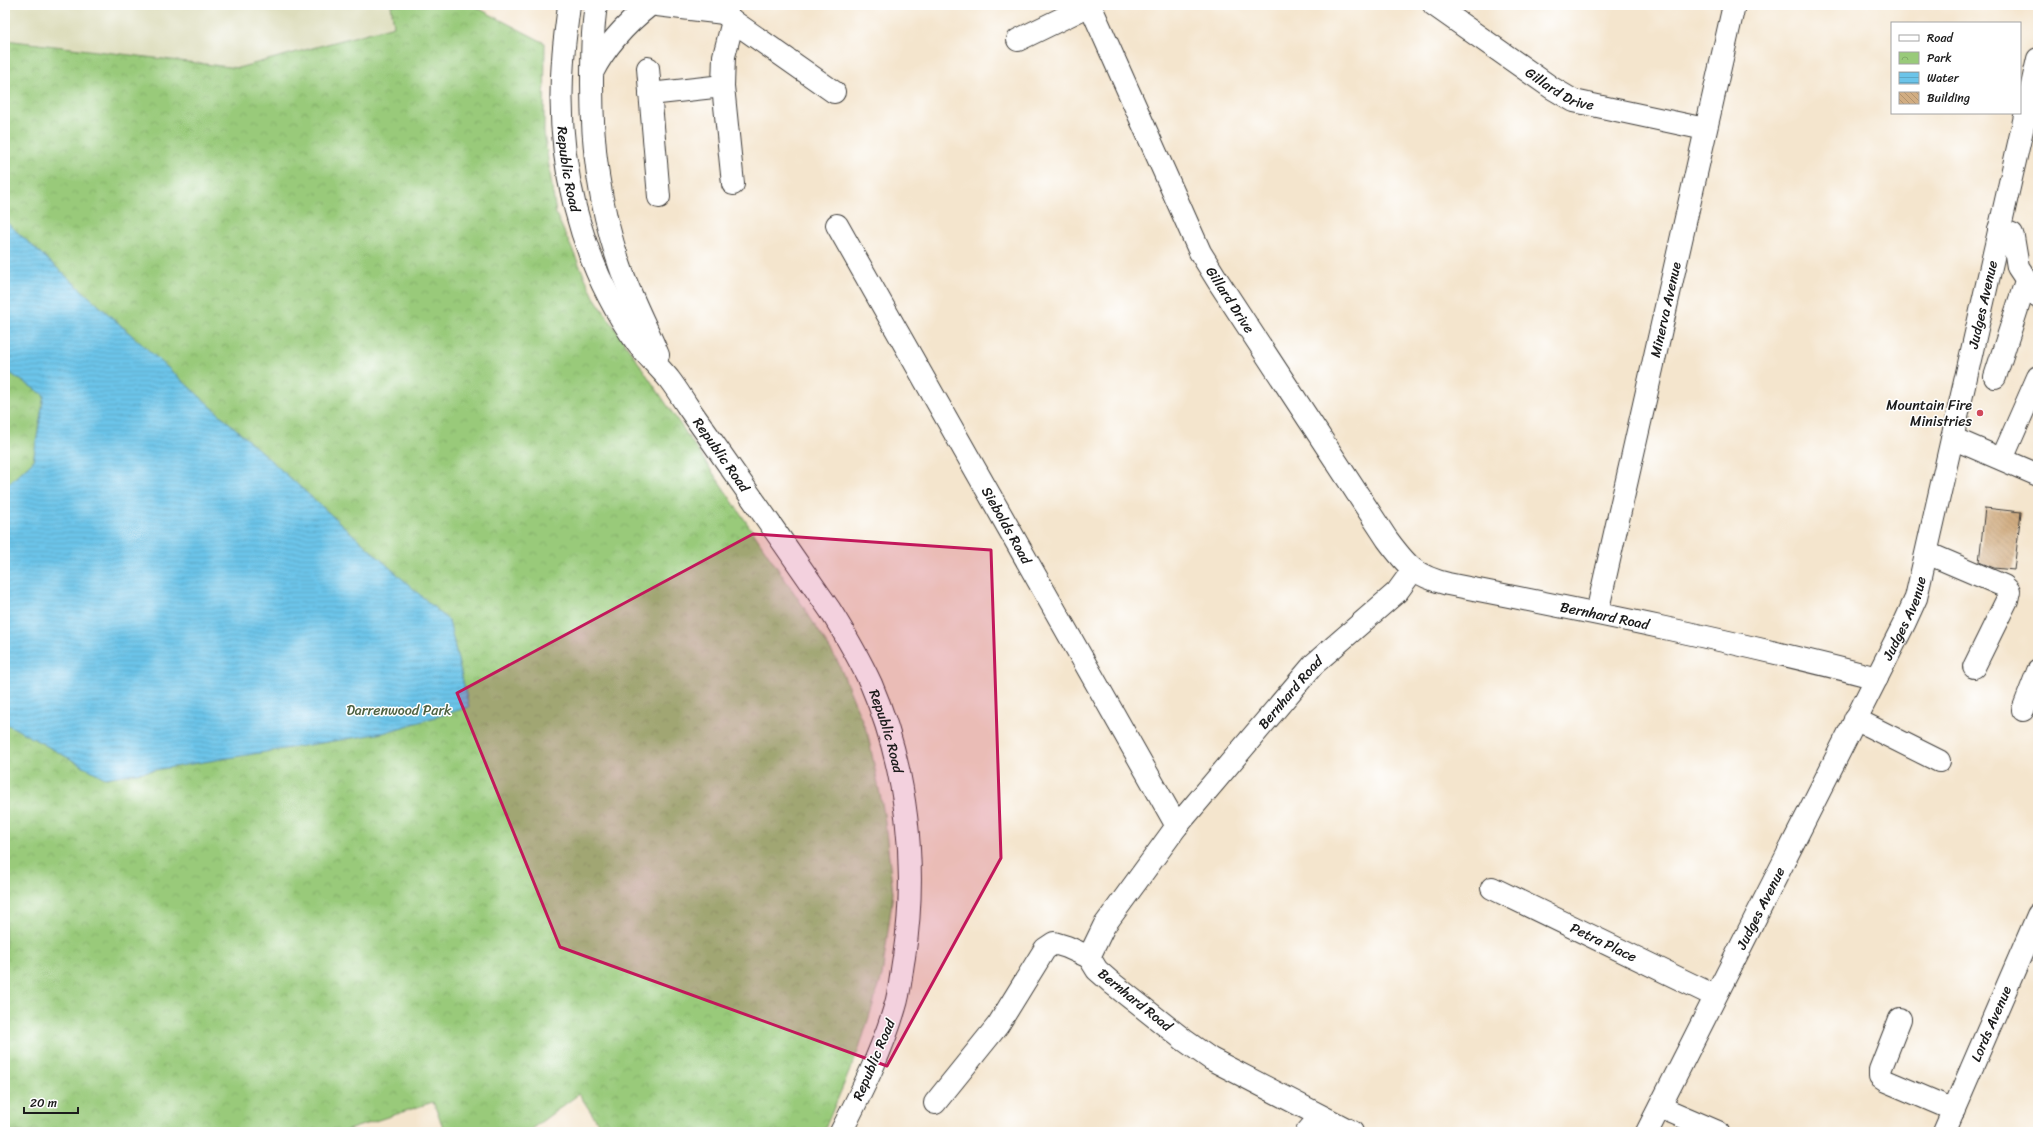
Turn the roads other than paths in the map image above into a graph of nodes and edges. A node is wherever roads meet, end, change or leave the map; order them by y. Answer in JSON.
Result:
{"nodes":[{"id":1,"x":569,"y":5,"type":"edge"},
{"id":2,"x":596,"y":5,"type":"edge"},
{"id":3,"x":650,"y":5,"type":"edge"},
{"id":4,"x":657,"y":5,"type":"edge"},
{"id":5,"x":1090,"y":5,"type":"edge"},
{"id":6,"x":1434,"y":5,"type":"edge"},
{"id":7,"x":1734,"y":5,"type":"edge"},
{"id":8,"x":726,"y":13,"type":"edge"},
{"id":9,"x":1018,"y":40,"type":"dead end"},
{"id":10,"x":2038,"y":59,"type":"edge"},
{"id":11,"x":648,"y":68,"type":"dead end"},
{"id":12,"x":592,"y":74,"type":"junction"},
{"id":13,"x":723,"y":86,"type":"junction"},
{"id":14,"x":834,"y":92,"type":"dead end"},
{"id":15,"x":650,"y":94,"type":"junction"},
{"id":16,"x":1706,"y":129,"type":"junction"},
{"id":17,"x":733,"y":184,"type":"dead end"},
{"id":18,"x":659,"y":198,"type":"dead end"},
{"id":19,"x":837,"y":225,"type":"dead end"},
{"id":20,"x":1999,"y":229,"type":"junction"},
{"id":21,"x":2032,"y":289,"type":"edge"},
{"id":22,"x":1996,"y":377,"type":"dead end"},
{"id":23,"x":2038,"y":377,"type":"edge"},
{"id":24,"x":669,"y":380,"type":"junction"},
{"id":25,"x":1952,"y":438,"type":"junction"},
{"id":26,"x":2002,"y":459,"type":"junction"},
{"id":27,"x":2038,"y":475,"type":"edge"},
{"id":28,"x":1927,"y":553,"type":"junction"},
{"id":29,"x":1413,"y":570,"type":"junction"},
{"id":30,"x":1597,"y":614,"type":"junction"},
{"id":31,"x":1974,"y":667,"type":"dead end"},
{"id":32,"x":2038,"y":670,"type":"edge"},
{"id":33,"x":1876,"y":678,"type":"junction"},
{"id":34,"x":2022,"y":710,"type":"dead end"},
{"id":35,"x":1855,"y":719,"type":"junction"},
{"id":36,"x":1939,"y":761,"type":"dead end"},
{"id":37,"x":1177,"y":826,"type":"junction"},
{"id":38,"x":1492,"y":888,"type":"dead end"},
{"id":39,"x":2038,"y":915,"type":"edge"},
{"id":40,"x":1089,"y":957,"type":"junction"},
{"id":41,"x":1715,"y":996,"type":"junction"},
{"id":42,"x":1900,"y":1019,"type":"dead end"},
{"id":43,"x":936,"y":1103,"type":"dead end"},
{"id":44,"x":1660,"y":1106,"type":"junction"},
{"id":45,"x":1954,"y":1110,"type":"junction"},
{"id":46,"x":1314,"y":1124,"type":"edge"},
{"id":47,"x":841,"y":1132,"type":"edge"},
{"id":48,"x":1352,"y":1132,"type":"edge"},
{"id":49,"x":1647,"y":1132,"type":"edge"},
{"id":50,"x":1718,"y":1132,"type":"edge"},
{"id":51,"x":1944,"y":1132,"type":"edge"}],
"edges":[{"from":1,"to":24,"type":"street","name":"Republic Road"},
{"from":2,"to":12,"type":"street","name":"Republic Road"},
{"from":3,"to":12,"type":"street"},
{"from":4,"to":8,"type":"street"},
{"from":5,"to":9,"type":"street"},
{"from":5,"to":29,"type":"street","name":"Gillard Drive"},
{"from":6,"to":16,"type":"street","name":"Gillard Drive"},
{"from":7,"to":16,"type":"street","name":"Minerva Avenue"},
{"from":8,"to":13,"type":"street"},
{"from":8,"to":14,"type":"street"},
{"from":10,"to":20,"type":"street","name":"Judges Avenue"},
{"from":11,"to":15,"type":"street"},
{"from":12,"to":24,"type":"street","name":"Republic Road"},
{"from":13,"to":15,"type":"street"},
{"from":13,"to":17,"type":"street"},
{"from":15,"to":18,"type":"street"},
{"from":16,"to":30,"type":"street","name":"Minerva Avenue"},
{"from":19,"to":37,"type":"street","name":"Siebolds Road"},
{"from":20,"to":21,"type":"street"},
{"from":20,"to":25,"type":"street","name":"Judges Avenue"},
{"from":21,"to":22,"type":"street"},
{"from":23,"to":26,"type":"street"},
{"from":24,"to":47,"type":"street","name":"Republic Road"},
{"from":25,"to":26,"type":"street"},
{"from":25,"to":28,"type":"street","name":"Judges Avenue"},
{"from":26,"to":27,"type":"street"},
{"from":28,"to":31,"type":"street"},
{"from":28,"to":33,"type":"street","name":"Judges Avenue"},
{"from":29,"to":30,"type":"street","name":"Bernhard Road"},
{"from":29,"to":37,"type":"street","name":"Bernhard Road"},
{"from":30,"to":33,"type":"street","name":"Bernhard Road"},
{"from":32,"to":34,"type":"street"},
{"from":33,"to":35,"type":"street","name":"Judges Avenue"},
{"from":35,"to":36,"type":"street"},
{"from":35,"to":41,"type":"street","name":"Judges Avenue"},
{"from":37,"to":40,"type":"street","name":"Bernhard Road"},
{"from":38,"to":41,"type":"street","name":"Petra Place"},
{"from":39,"to":45,"type":"street","name":"Lords Avenue"},
{"from":40,"to":43,"type":"street"},
{"from":40,"to":46,"type":"street","name":"Bernhard Road"},
{"from":41,"to":44,"type":"street","name":"Judges Avenue"},
{"from":42,"to":45,"type":"street"},
{"from":44,"to":49,"type":"street","name":"Judges Avenue"},
{"from":44,"to":50,"type":"street"},
{"from":45,"to":51,"type":"street","name":"Lords Avenue"},
{"from":46,"to":48,"type":"street","name":"Bernhard Road"}]}
